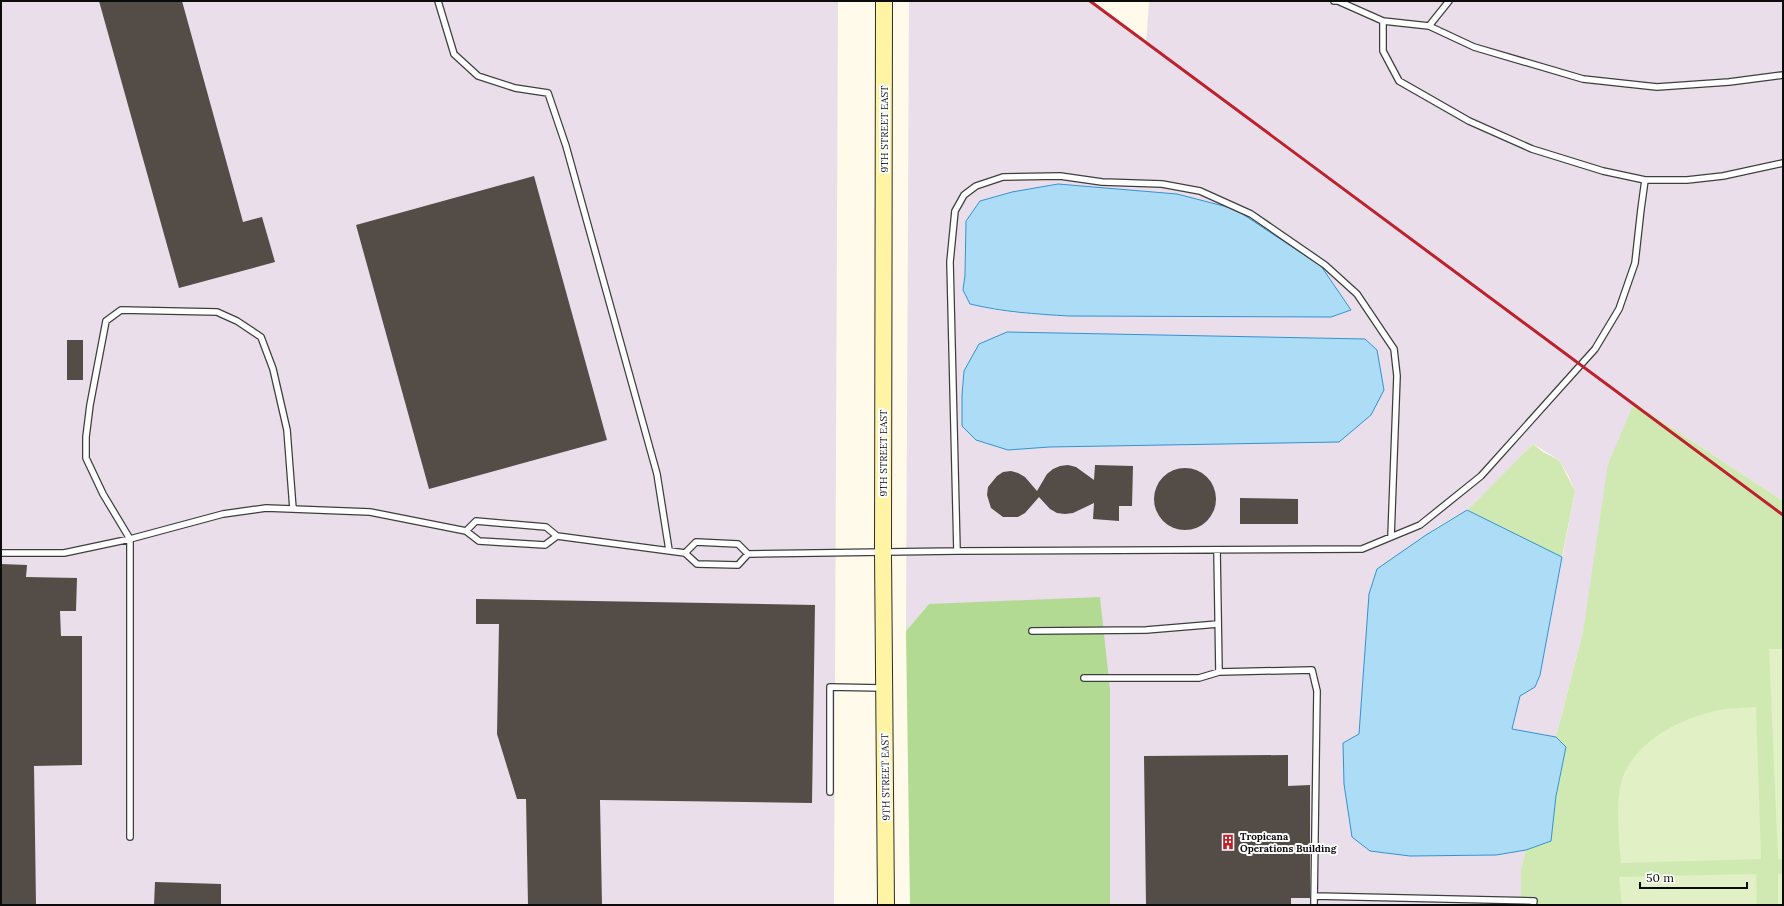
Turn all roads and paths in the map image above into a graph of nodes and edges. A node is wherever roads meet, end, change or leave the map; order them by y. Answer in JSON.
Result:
{"nodes":[{"id":1,"x":438,"y":1,"type":"edge"},
{"id":2,"x":884,"y":1,"type":"edge"},
{"id":3,"x":1334,"y":1,"type":"edge"},
{"id":4,"x":1449,"y":1,"type":"edge"},
{"id":5,"x":1383,"y":21,"type":"junction"},
{"id":6,"x":1429,"y":26,"type":"junction"},
{"id":7,"x":1783,"y":75,"type":"edge"},
{"id":8,"x":1783,"y":163,"type":"edge"},
{"id":9,"x":1645,"y":180,"type":"junction"},
{"id":10,"x":293,"y":509,"type":"junction"},
{"id":11,"x":466,"y":530,"type":"junction"},
{"id":12,"x":557,"y":536,"type":"junction"},
{"id":13,"x":1391,"y":537,"type":"junction"},
{"id":14,"x":130,"y":539,"type":"junction"},
{"id":15,"x":669,"y":550,"type":"junction"},
{"id":16,"x":1217,"y":550,"type":"junction"},
{"id":17,"x":957,"y":551,"type":"junction"},
{"id":18,"x":1,"y":553,"type":"edge"},
{"id":19,"x":685,"y":553,"type":"junction"},
{"id":20,"x":883,"y":553,"type":"junction"},
{"id":21,"x":748,"y":554,"type":"junction"},
{"id":22,"x":1218,"y":624,"type":"junction"},
{"id":23,"x":1032,"y":631,"type":"dead end"},
{"id":24,"x":1219,"y":672,"type":"junction"},
{"id":25,"x":1084,"y":678,"type":"dead end"},
{"id":26,"x":884,"y":688,"type":"junction"},
{"id":27,"x":830,"y":792,"type":"dead end"},
{"id":28,"x":130,"y":837,"type":"dead end"},
{"id":29,"x":1314,"y":896,"type":"junction"},
{"id":30,"x":886,"y":905,"type":"edge"},
{"id":31,"x":1314,"y":905,"type":"edge"},
{"id":32,"x":1533,"y":905,"type":"edge"}],
"edges":[{"from":1,"to":15,"type":"lane"},
{"from":2,"to":20,"type":"street","name":"9TH STREET EAST"},
{"from":3,"to":5,"type":"lane"},
{"from":4,"to":6,"type":"lane"},
{"from":5,"to":6,"type":"lane"},
{"from":5,"to":9,"type":"lane"},
{"from":6,"to":7,"type":"lane"},
{"from":8,"to":9,"type":"lane"},
{"from":9,"to":13,"type":"lane"},
{"from":10,"to":11,"type":"lane"},
{"from":10,"to":14,"type":"lane"},
{"from":10,"to":14,"type":"lane"},
{"from":11,"to":12,"type":"lane"},
{"from":11,"to":12,"type":"lane"},
{"from":12,"to":15,"type":"lane"},
{"from":13,"to":16,"type":"lane"},
{"from":13,"to":17,"type":"lane"},
{"from":14,"to":18,"type":"lane"},
{"from":14,"to":28,"type":"lane"},
{"from":15,"to":19,"type":"lane"},
{"from":16,"to":17,"type":"lane"},
{"from":16,"to":22,"type":"lane"},
{"from":17,"to":20,"type":"lane"},
{"from":19,"to":21,"type":"lane"},
{"from":19,"to":21,"type":"lane"},
{"from":20,"to":21,"type":"lane"},
{"from":20,"to":26,"type":"street","name":"9TH STREET EAST"},
{"from":22,"to":23,"type":"lane"},
{"from":22,"to":24,"type":"lane"},
{"from":24,"to":25,"type":"lane"},
{"from":24,"to":29,"type":"lane"},
{"from":26,"to":27,"type":"lane"},
{"from":26,"to":30,"type":"street","name":"9TH STREET EAST"},
{"from":29,"to":31,"type":"lane"},
{"from":29,"to":32,"type":"lane"}]}
